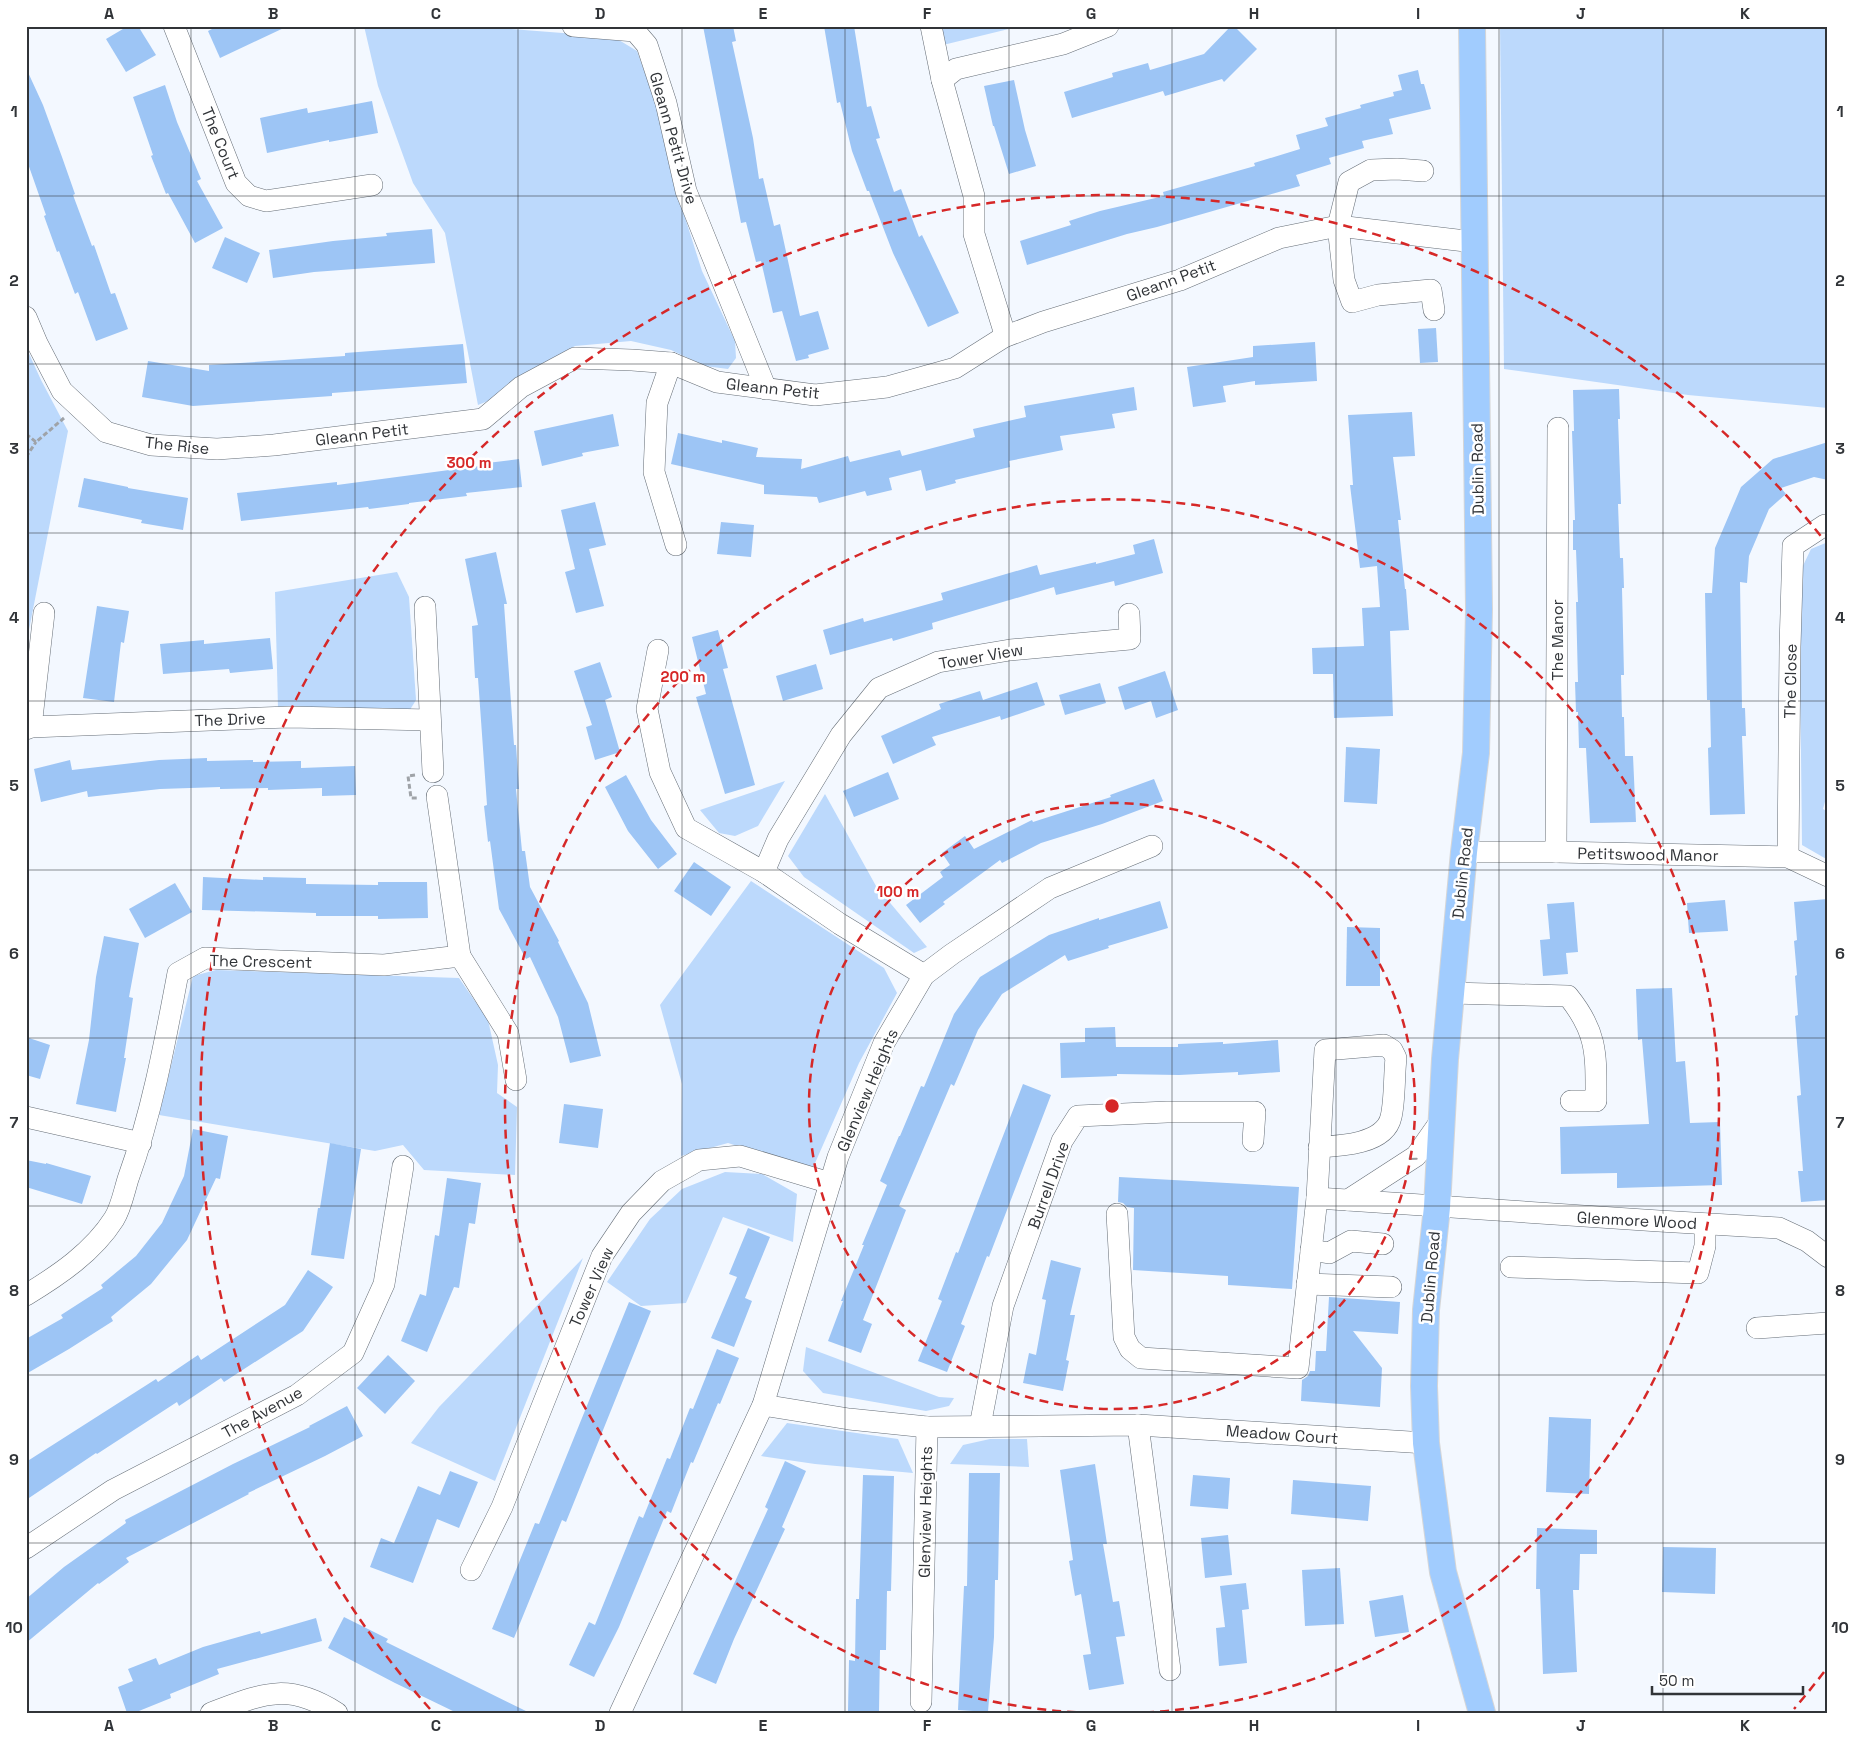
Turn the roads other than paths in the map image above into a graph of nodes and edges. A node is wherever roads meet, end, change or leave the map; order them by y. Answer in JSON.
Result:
{"nodes":[{"id":1,"x":174,"y":26,"type":"edge"},
{"id":2,"x":573,"y":26,"type":"edge"},
{"id":3,"x":931,"y":26,"type":"edge"},
{"id":4,"x":1108,"y":26,"type":"edge"},
{"id":5,"x":1472,"y":26,"type":"edge"},
{"id":6,"x":635,"y":29,"type":"edge"},
{"id":7,"x":942,"y":80,"type":"junction"},
{"id":8,"x":1423,"y":171,"type":"dead end"},
{"id":9,"x":372,"y":184,"type":"dead end"},
{"id":10,"x":1338,"y":226,"type":"junction"},
{"id":11,"x":1474,"y":242,"type":"junction"},
{"id":12,"x":1434,"y":310,"type":"dead end"},
{"id":13,"x":26,"y":317,"type":"edge"},
{"id":14,"x":1004,"y":337,"type":"junction"},
{"id":15,"x":671,"y":363,"type":"junction"},
{"id":16,"x":766,"y":389,"type":"junction"},
{"id":17,"x":1558,"y":428,"type":"dead end"},
{"id":18,"x":241,"y":447,"type":"joint"},
{"id":19,"x":1828,"y":526,"type":"edge"},
{"id":20,"x":676,"y":545,"type":"dead end"},
{"id":21,"x":425,"y":608,"type":"dead end"},
{"id":22,"x":44,"y":613,"type":"dead end"},
{"id":23,"x":1129,"y":614,"type":"dead end"},
{"id":24,"x":658,"y":650,"type":"dead end"},
{"id":25,"x":430,"y":720,"type":"junction"},
{"id":26,"x":29,"y":728,"type":"edge"},
{"id":27,"x":433,"y":772,"type":"dead end"},
{"id":28,"x":437,"y":796,"type":"dead end"},
{"id":29,"x":1152,"y":846,"type":"dead end"},
{"id":30,"x":1464,"y":852,"type":"junction"},
{"id":31,"x":1556,"y":852,"type":"junction"},
{"id":32,"x":1788,"y":857,"type":"junction"},
{"id":33,"x":764,"y":872,"type":"junction"},
{"id":34,"x":1828,"y":876,"type":"edge"},
{"id":35,"x":460,"y":956,"type":"junction"},
{"id":36,"x":924,"y":975,"type":"junction"},
{"id":37,"x":1451,"y":993,"type":"junction"},
{"id":38,"x":516,"y":1080,"type":"dead end"},
{"id":39,"x":1571,"y":1101,"type":"dead end"},
{"id":40,"x":26,"y":1117,"type":"edge"},
{"id":41,"x":1442,"y":1119,"type":"junction"},
{"id":42,"x":1253,"y":1141,"type":"dead end"},
{"id":43,"x":141,"y":1143,"type":"junction"},
{"id":44,"x":1319,"y":1147,"type":"junction"},
{"id":45,"x":403,"y":1166,"type":"dead end"},
{"id":46,"x":830,"y":1184,"type":"junction"},
{"id":47,"x":1317,"y":1198,"type":"junction"},
{"id":48,"x":1348,"y":1200,"type":"junction"},
{"id":49,"x":1437,"y":1207,"type":"junction"},
{"id":50,"x":1117,"y":1214,"type":"dead end"},
{"id":51,"x":1705,"y":1224,"type":"junction"},
{"id":52,"x":1383,"y":1244,"type":"dead end"},
{"id":53,"x":1311,"y":1250,"type":"junction"},
{"id":54,"x":1828,"y":1257,"type":"edge"},
{"id":55,"x":1511,"y":1267,"type":"dead end"},
{"id":56,"x":1307,"y":1284,"type":"junction"},
{"id":57,"x":1391,"y":1287,"type":"dead end"},
{"id":58,"x":26,"y":1296,"type":"edge"},
{"id":59,"x":1828,"y":1323,"type":"edge"},
{"id":60,"x":1757,"y":1328,"type":"dead end"},
{"id":61,"x":763,"y":1405,"type":"junction"},
{"id":62,"x":1138,"y":1425,"type":"junction"},
{"id":63,"x":980,"y":1426,"type":"junction"},
{"id":64,"x":927,"y":1427,"type":"junction"},
{"id":65,"x":1426,"y":1443,"type":"junction"},
{"id":66,"x":26,"y":1548,"type":"edge"},
{"id":67,"x":471,"y":1570,"type":"dead end"},
{"id":68,"x":1170,"y":1670,"type":"dead end"},
{"id":69,"x":922,"y":1702,"type":"dead end"},
{"id":70,"x":211,"y":1713,"type":"edge"},
{"id":71,"x":337,"y":1713,"type":"edge"},
{"id":72,"x":620,"y":1713,"type":"edge"},
{"id":73,"x":1482,"y":1713,"type":"edge"}],
"edges":[{"from":1,"to":9,"type":"street","name":"The Court"},
{"from":2,"to":6,"type":"street","name":"Gleann Petit Drive"},
{"from":3,"to":7,"type":"street"},
{"from":4,"to":7,"type":"street"},
{"from":5,"to":11,"type":"main road","name":"Dublin Road"},
{"from":6,"to":16,"type":"street","name":"Gleann Petit Drive"},
{"from":7,"to":14,"type":"street"},
{"from":8,"to":10,"type":"street"},
{"from":10,"to":11,"type":"street","name":"Gleann Petit"},
{"from":10,"to":12,"type":"street"},
{"from":10,"to":14,"type":"street","name":"Gleann Petit"},
{"from":11,"to":30,"type":"main road","name":"Dublin Road"},
{"from":13,"to":18,"type":"street","name":"The Rise"},
{"from":14,"to":16,"type":"street","name":"Gleann Petit"},
{"from":15,"to":16,"type":"street","name":"Gleann Petit"},
{"from":15,"to":18,"type":"street","name":"Gleann Petit"},
{"from":15,"to":20,"type":"street"},
{"from":17,"to":31,"type":"street","name":"The Manor"},
{"from":19,"to":32,"type":"street","name":"The Close"},
{"from":21,"to":25,"type":"street"},
{"from":22,"to":26,"type":"street","name":"The Drive"},
{"from":23,"to":33,"type":"street","name":"Tower View"},
{"from":24,"to":33,"type":"street"},
{"from":25,"to":26,"type":"street","name":"The Drive"},
{"from":25,"to":27,"type":"street"},
{"from":28,"to":35,"type":"street"},
{"from":29,"to":36,"type":"street","name":"Glenview Heights"},
{"from":30,"to":31,"type":"street","name":"Petitswood Manor"},
{"from":30,"to":37,"type":"main road","name":"Dublin Road"},
{"from":31,"to":32,"type":"street","name":"Petitswood Manor"},
{"from":32,"to":34,"type":"street","name":"Petitswood Manor"},
{"from":33,"to":36,"type":"street"},
{"from":35,"to":38,"type":"street"},
{"from":35,"to":43,"type":"street","name":"The Crescent"},
{"from":36,"to":46,"type":"street","name":"Glenview Heights"},
{"from":37,"to":39,"type":"street"},
{"from":37,"to":41,"type":"main road","name":"Dublin Road"},
{"from":40,"to":43,"type":"street"},
{"from":41,"to":48,"type":"street","one_way":true},
{"from":41,"to":49,"type":"main road","name":"Dublin Road"},
{"from":42,"to":63,"type":"street","name":"Burrell Drive"},
{"from":43,"to":58,"type":"street","name":"The Crescent"},
{"from":44,"to":44,"type":"street"},
{"from":44,"to":47,"type":"street"},
{"from":45,"to":66,"type":"street","name":"The Avenue"},
{"from":46,"to":61,"type":"street","name":"Glenview Heights"},
{"from":46,"to":67,"type":"street","name":"Tower View"},
{"from":47,"to":48,"type":"street","name":"Glenmore Wood"},
{"from":47,"to":53,"type":"street"},
{"from":48,"to":49,"type":"street","name":"Glenmore Wood"},
{"from":49,"to":51,"type":"street","name":"Glenmore Wood"},
{"from":49,"to":65,"type":"main road","name":"Dublin Road"},
{"from":50,"to":56,"type":"street"},
{"from":51,"to":54,"type":"street","name":"Glenmore Wood"},
{"from":51,"to":55,"type":"street"},
{"from":52,"to":53,"type":"street"},
{"from":53,"to":56,"type":"street"},
{"from":56,"to":57,"type":"street"},
{"from":59,"to":60,"type":"street"},
{"from":61,"to":64,"type":"street","name":"Glenview Heights"},
{"from":61,"to":72,"type":"street","name":"Glenview Heights"},
{"from":62,"to":63,"type":"street","name":"Meadow Court"},
{"from":62,"to":65,"type":"street","name":"Meadow Court"},
{"from":62,"to":68,"type":"street"},
{"from":63,"to":64,"type":"street","name":"Meadow Court"},
{"from":64,"to":69,"type":"street","name":"Glenview Heights"},
{"from":65,"to":73,"type":"main road","name":"Dublin Road"},
{"from":70,"to":71,"type":"street"}]}
